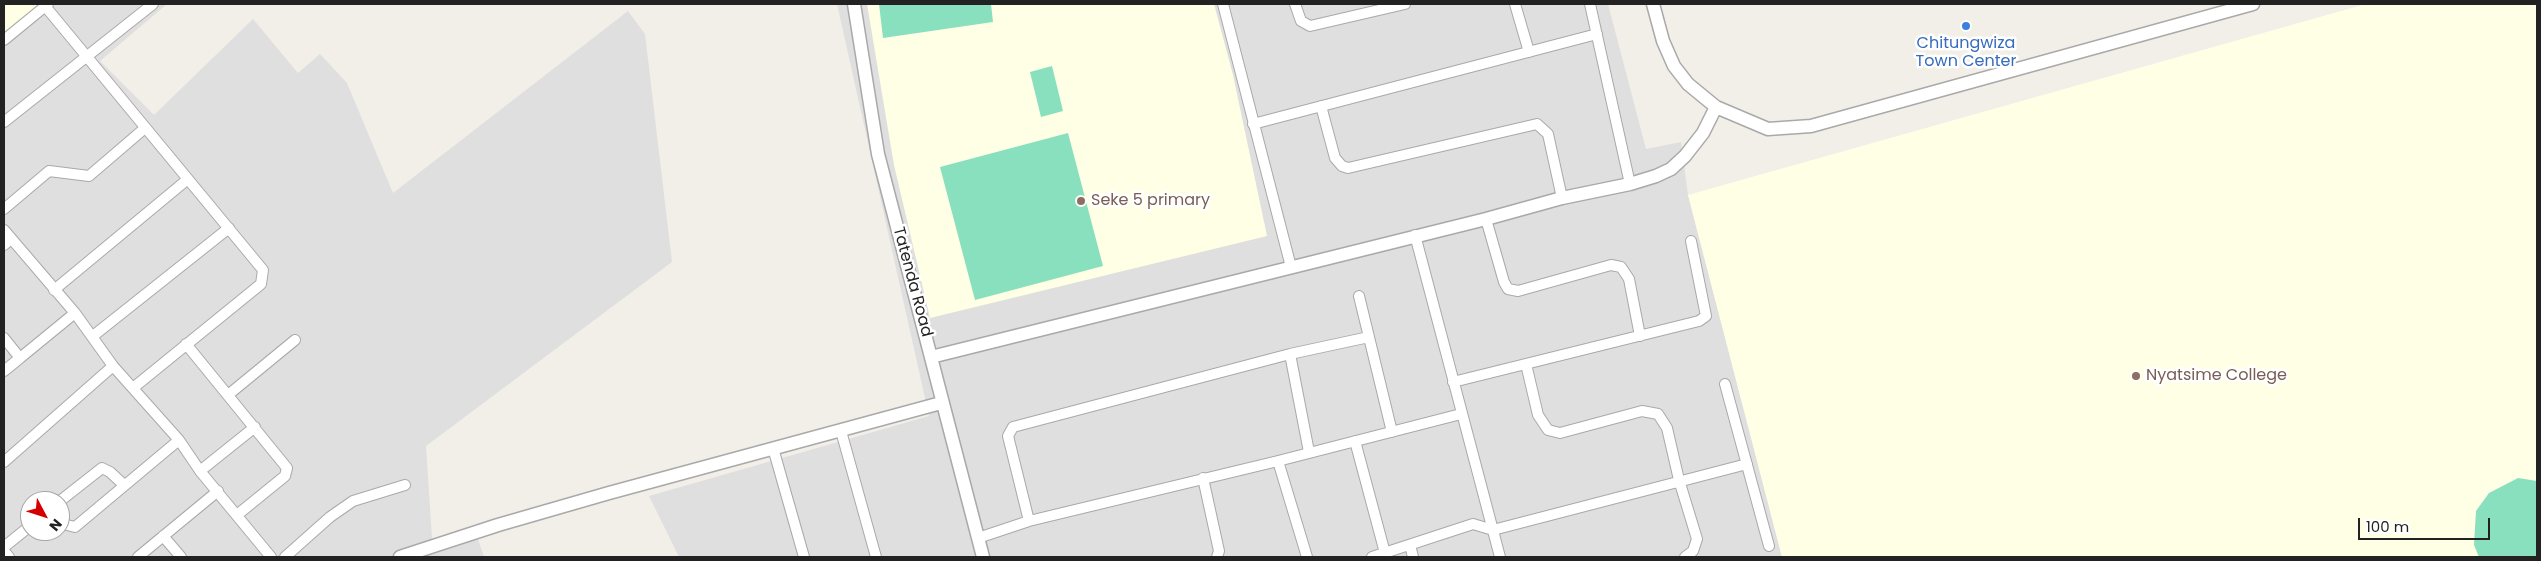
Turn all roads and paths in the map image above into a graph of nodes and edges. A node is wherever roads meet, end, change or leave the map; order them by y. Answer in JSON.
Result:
{"nodes":[{"id":1,"x":153,"y":4,"type":"edge"},
{"id":2,"x":854,"y":4,"type":"edge"},
{"id":3,"x":1223,"y":4,"type":"edge"},
{"id":4,"x":1295,"y":4,"type":"edge"},
{"id":5,"x":1405,"y":4,"type":"edge"},
{"id":6,"x":1515,"y":4,"type":"edge"},
{"id":7,"x":1590,"y":4,"type":"edge"},
{"id":8,"x":1652,"y":4,"type":"edge"},
{"id":9,"x":2253,"y":4,"type":"edge"},
{"id":10,"x":47,"y":5,"type":"edge"},
{"id":11,"x":1598,"y":34,"type":"junction"},
{"id":12,"x":4,"y":40,"type":"edge"},
{"id":13,"x":1529,"y":52,"type":"junction"},
{"id":14,"x":86,"y":58,"type":"junction"},
{"id":15,"x":1321,"y":106,"type":"junction"},
{"id":16,"x":1716,"y":108,"type":"junction"},
{"id":17,"x":4,"y":122,"type":"edge"},
{"id":18,"x":1253,"y":124,"type":"junction"},
{"id":19,"x":145,"y":128,"type":"junction"},
{"id":20,"x":188,"y":179,"type":"junction"},
{"id":21,"x":1630,"y":184,"type":"junction"},
{"id":22,"x":1562,"y":198,"type":"junction"},
{"id":23,"x":4,"y":209,"type":"edge"},
{"id":24,"x":1486,"y":219,"type":"junction"},
{"id":25,"x":229,"y":228,"type":"junction"},
{"id":26,"x":4,"y":230,"type":"edge"},
{"id":27,"x":1415,"y":235,"type":"junction"},
{"id":28,"x":1691,"y":241,"type":"dead end"},
{"id":29,"x":8,"y":242,"type":"edge"},
{"id":30,"x":1291,"y":266,"type":"junction"},
{"id":31,"x":54,"y":290,"type":"junction"},
{"id":32,"x":1359,"y":296,"type":"dead end"},
{"id":33,"x":74,"y":313,"type":"junction"},
{"id":34,"x":92,"y":336,"type":"junction"},
{"id":35,"x":1640,"y":336,"type":"junction"},
{"id":36,"x":1368,"y":337,"type":"junction"},
{"id":37,"x":4,"y":338,"type":"edge"},
{"id":38,"x":295,"y":340,"type":"dead end"},
{"id":39,"x":186,"y":344,"type":"junction"},
{"id":40,"x":1290,"y":354,"type":"junction"},
{"id":41,"x":932,"y":357,"type":"junction"},
{"id":42,"x":20,"y":358,"type":"junction"},
{"id":43,"x":1526,"y":364,"type":"junction"},
{"id":44,"x":113,"y":366,"type":"junction"},
{"id":45,"x":4,"y":371,"type":"edge"},
{"id":46,"x":1453,"y":382,"type":"junction"},
{"id":47,"x":1725,"y":384,"type":"dead end"},
{"id":48,"x":133,"y":388,"type":"junction"},
{"id":49,"x":228,"y":395,"type":"junction"},
{"id":50,"x":941,"y":402,"type":"junction"},
{"id":51,"x":1461,"y":414,"type":"junction"},
{"id":52,"x":254,"y":427,"type":"junction"},
{"id":53,"x":841,"y":431,"type":"junction"},
{"id":54,"x":1392,"y":432,"type":"junction"},
{"id":55,"x":179,"y":440,"type":"junction"},
{"id":56,"x":1355,"y":441,"type":"junction"},
{"id":57,"x":772,"y":448,"type":"junction"},
{"id":58,"x":1309,"y":452,"type":"junction"},
{"id":59,"x":1278,"y":461,"type":"junction"},
{"id":60,"x":4,"y":462,"type":"edge"},
{"id":61,"x":1747,"y":464,"type":"junction"},
{"id":62,"x":200,"y":471,"type":"junction"},
{"id":63,"x":1203,"y":478,"type":"junction"},
{"id":64,"x":1679,"y":480,"type":"junction"},
{"id":65,"x":124,"y":485,"type":"junction"},
{"id":66,"x":405,"y":485,"type":"dead end"},
{"id":67,"x":218,"y":491,"type":"junction"},
{"id":68,"x":70,"y":493,"type":"edge"},
{"id":69,"x":237,"y":515,"type":"junction"},
{"id":70,"x":1029,"y":521,"type":"junction"},
{"id":71,"x":70,"y":526,"type":"edge"},
{"id":72,"x":1493,"y":530,"type":"junction"},
{"id":73,"x":20,"y":535,"type":"edge"},
{"id":74,"x":163,"y":536,"type":"junction"},
{"id":75,"x":978,"y":538,"type":"junction"},
{"id":76,"x":1410,"y":545,"type":"junction"},
{"id":77,"x":1769,"y":546,"type":"dead end"},
{"id":78,"x":4,"y":549,"type":"edge"},
{"id":79,"x":1385,"y":553,"type":"junction"},
{"id":80,"x":9,"y":557,"type":"edge"},
{"id":81,"x":138,"y":557,"type":"edge"},
{"id":82,"x":181,"y":557,"type":"edge"},
{"id":83,"x":271,"y":557,"type":"edge"},
{"id":84,"x":284,"y":557,"type":"edge"},
{"id":85,"x":400,"y":557,"type":"edge"},
{"id":86,"x":804,"y":557,"type":"edge"},
{"id":87,"x":876,"y":557,"type":"edge"},
{"id":88,"x":983,"y":557,"type":"edge"},
{"id":89,"x":1217,"y":557,"type":"edge"},
{"id":90,"x":1307,"y":557,"type":"edge"},
{"id":91,"x":1372,"y":557,"type":"edge"},
{"id":92,"x":1413,"y":557,"type":"edge"},
{"id":93,"x":1500,"y":557,"type":"edge"},
{"id":94,"x":1685,"y":557,"type":"edge"}],
"edges":[{"from":1,"to":14,"type":"street"},
{"from":2,"to":41,"type":"street","name":"Tatenda Road"},
{"from":3,"to":18,"type":"street"},
{"from":4,"to":5,"type":"street"},
{"from":6,"to":13,"type":"street"},
{"from":7,"to":11,"type":"street"},
{"from":8,"to":16,"type":"street"},
{"from":9,"to":16,"type":"street"},
{"from":10,"to":12,"type":"street"},
{"from":10,"to":14,"type":"street"},
{"from":11,"to":13,"type":"street"},
{"from":11,"to":21,"type":"street"},
{"from":13,"to":15,"type":"street"},
{"from":14,"to":17,"type":"street"},
{"from":14,"to":19,"type":"street"},
{"from":15,"to":18,"type":"street"},
{"from":15,"to":22,"type":"street"},
{"from":16,"to":21,"type":"street"},
{"from":18,"to":30,"type":"street"},
{"from":19,"to":20,"type":"street"},
{"from":19,"to":23,"type":"street"},
{"from":20,"to":25,"type":"street"},
{"from":20,"to":31,"type":"street"},
{"from":21,"to":22,"type":"street"},
{"from":22,"to":24,"type":"street"},
{"from":24,"to":27,"type":"street"},
{"from":24,"to":35,"type":"street"},
{"from":25,"to":34,"type":"street"},
{"from":25,"to":39,"type":"street"},
{"from":26,"to":29,"type":"street"},
{"from":27,"to":30,"type":"street"},
{"from":27,"to":46,"type":"street"},
{"from":28,"to":35,"type":"street"},
{"from":29,"to":31,"type":"street"},
{"from":30,"to":41,"type":"street"},
{"from":31,"to":33,"type":"street"},
{"from":32,"to":36,"type":"street"},
{"from":33,"to":34,"type":"street"},
{"from":33,"to":42,"type":"street"},
{"from":34,"to":44,"type":"street"},
{"from":35,"to":43,"type":"street"},
{"from":36,"to":40,"type":"street"},
{"from":36,"to":54,"type":"street"},
{"from":37,"to":42,"type":"street"},
{"from":38,"to":49,"type":"street"},
{"from":39,"to":48,"type":"street"},
{"from":39,"to":49,"type":"street"},
{"from":40,"to":58,"type":"street"},
{"from":40,"to":70,"type":"street"},
{"from":41,"to":50,"type":"street","name":"Tatenda Road"},
{"from":42,"to":45,"type":"street"},
{"from":43,"to":46,"type":"street"},
{"from":43,"to":64,"type":"street"},
{"from":44,"to":48,"type":"street"},
{"from":44,"to":60,"type":"street"},
{"from":46,"to":51,"type":"street"},
{"from":47,"to":61,"type":"street"},
{"from":48,"to":55,"type":"street"},
{"from":49,"to":52,"type":"street"},
{"from":50,"to":53,"type":"street"},
{"from":50,"to":75,"type":"street","name":"Tatenda Road"},
{"from":51,"to":54,"type":"street"},
{"from":51,"to":72,"type":"street"},
{"from":52,"to":62,"type":"street"},
{"from":52,"to":69,"type":"street"},
{"from":53,"to":57,"type":"street"},
{"from":53,"to":87,"type":"street"},
{"from":54,"to":56,"type":"street"},
{"from":55,"to":62,"type":"street"},
{"from":55,"to":65,"type":"street"},
{"from":56,"to":58,"type":"street"},
{"from":56,"to":79,"type":"street"},
{"from":57,"to":85,"type":"street"},
{"from":57,"to":86,"type":"street"},
{"from":58,"to":59,"type":"street"},
{"from":59,"to":63,"type":"street"},
{"from":59,"to":90,"type":"street"},
{"from":61,"to":64,"type":"street"},
{"from":61,"to":77,"type":"street"},
{"from":62,"to":67,"type":"street"},
{"from":63,"to":70,"type":"street"},
{"from":63,"to":89,"type":"street"},
{"from":64,"to":72,"type":"street"},
{"from":64,"to":94,"type":"street"},
{"from":65,"to":68,"type":"street"},
{"from":65,"to":71,"type":"street"},
{"from":66,"to":84,"type":"street"},
{"from":67,"to":69,"type":"street"},
{"from":67,"to":74,"type":"street"},
{"from":69,"to":83,"type":"street"},
{"from":70,"to":75,"type":"street"},
{"from":72,"to":76,"type":"street"},
{"from":72,"to":93,"type":"street"},
{"from":73,"to":78,"type":"street"},
{"from":74,"to":81,"type":"street"},
{"from":74,"to":82,"type":"street"},
{"from":75,"to":88,"type":"street","name":"Tatenda Road"},
{"from":76,"to":79,"type":"street"},
{"from":76,"to":92,"type":"street"},
{"from":78,"to":80,"type":"street"},
{"from":79,"to":91,"type":"street"}]}
